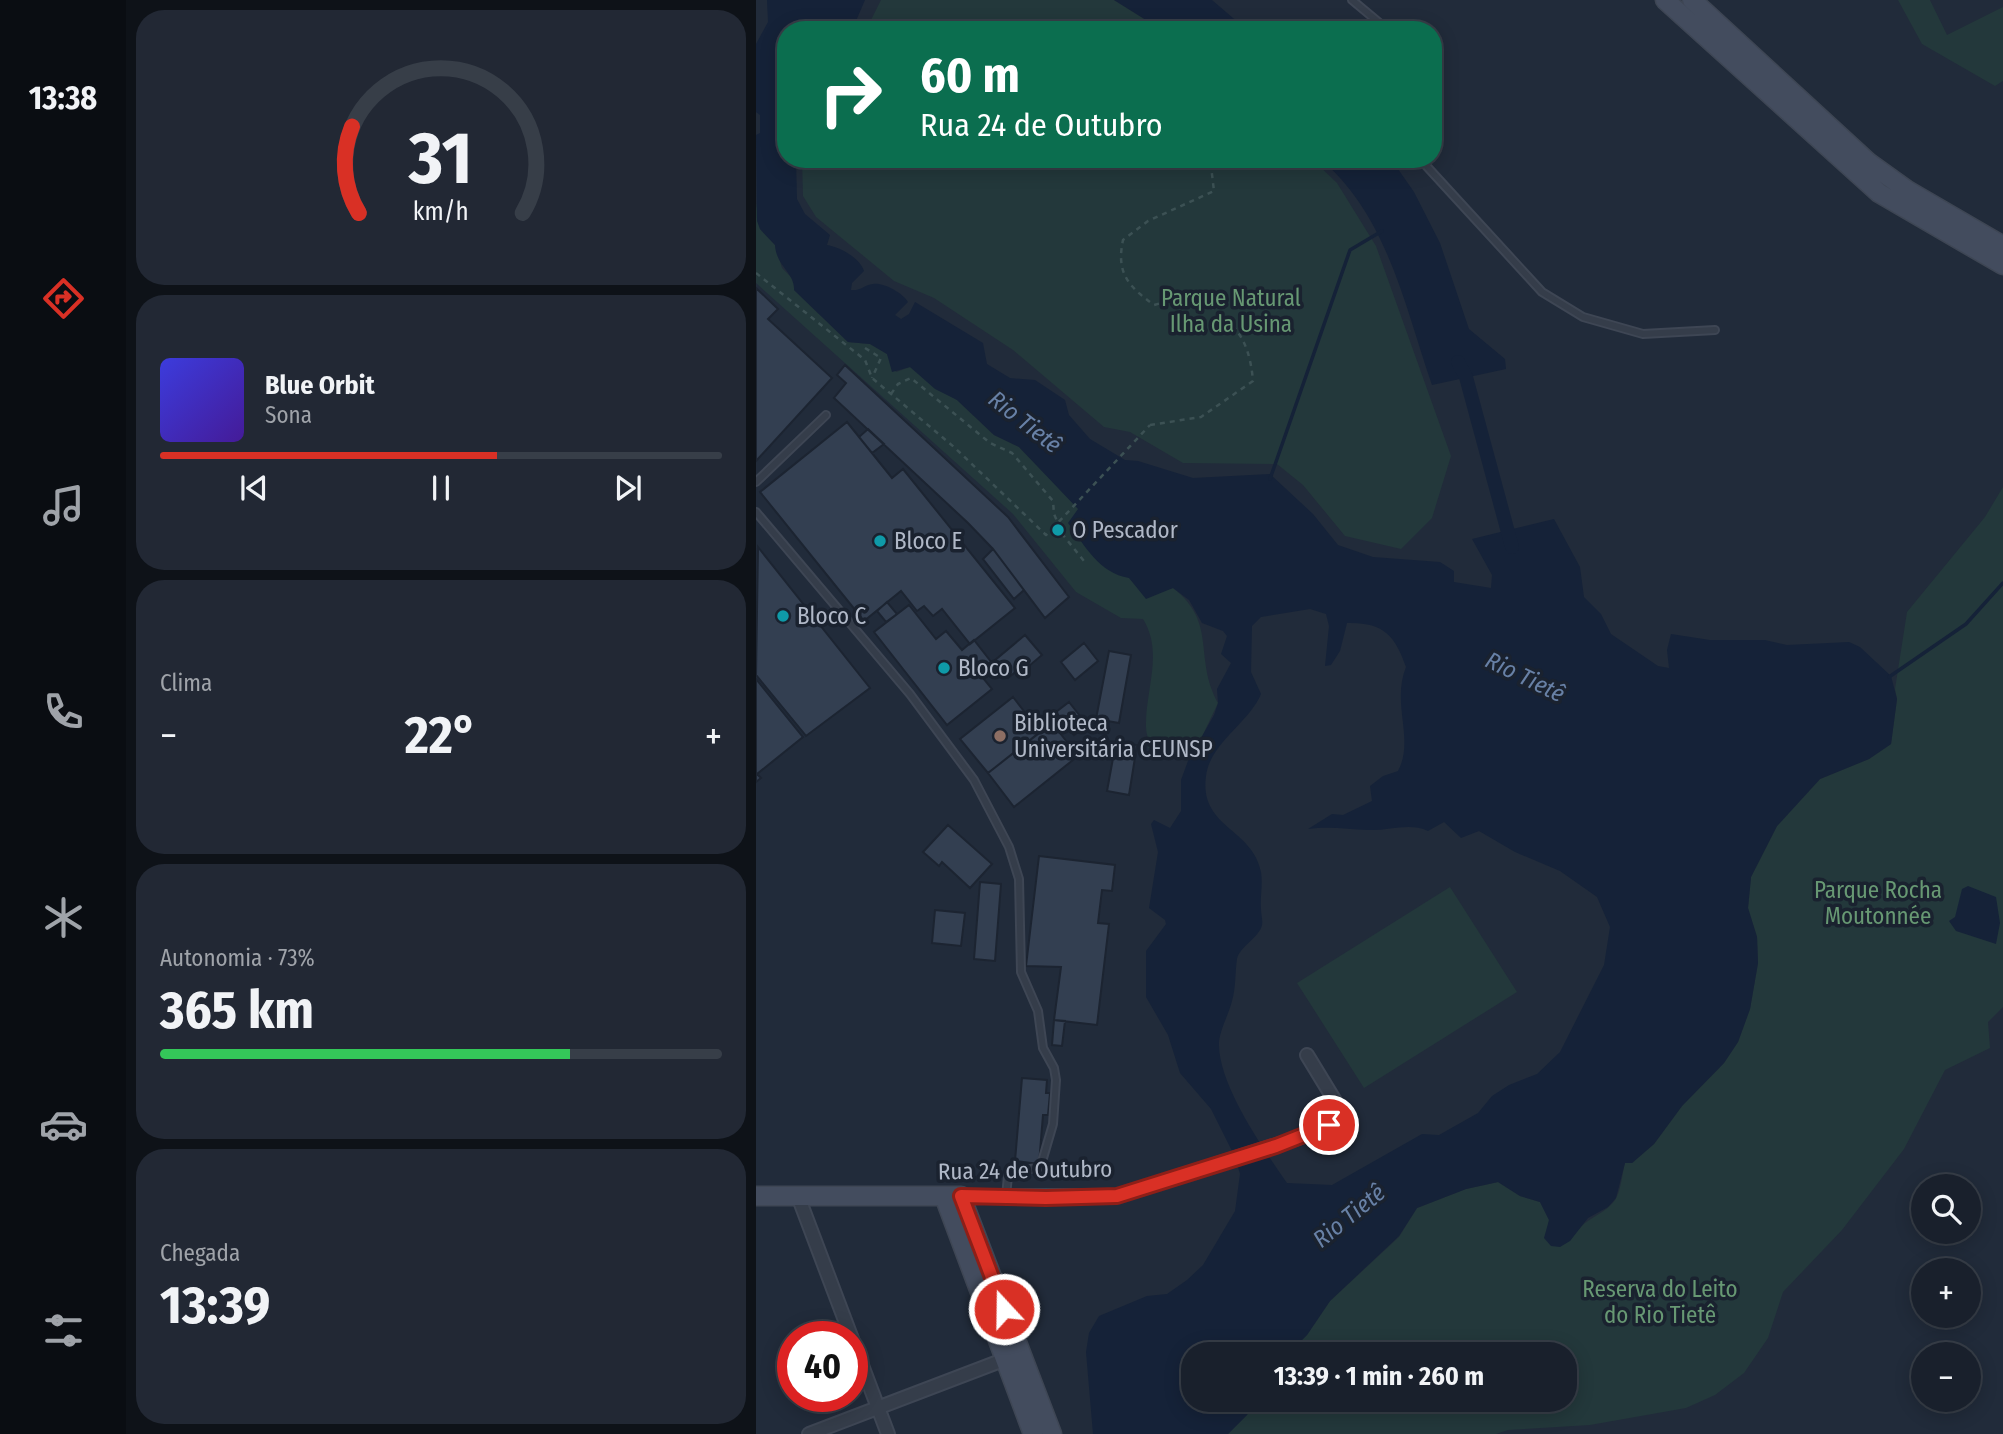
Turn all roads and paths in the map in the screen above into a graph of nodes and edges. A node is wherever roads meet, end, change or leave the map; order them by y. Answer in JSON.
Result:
{"nodes":[{"id":1,"x":1352,"y":0,"type":"edge"},
{"id":2,"x":1665,"y":0,"type":"edge"},
{"id":3,"x":1692,"y":0,"type":"edge"},
{"id":4,"x":1377,"y":21,"type":"edge"},
{"id":5,"x":1211,"y":168,"type":"edge"},
{"id":6,"x":1428,"y":168,"type":"edge"},
{"id":7,"x":2003,"y":246,"type":"edge"},
{"id":8,"x":2003,"y":265,"type":"edge"},
{"id":9,"x":756,"y":273,"type":"edge"},
{"id":10,"x":1715,"y":330,"type":"dead end"},
{"id":11,"x":865,"y":348,"type":"dead end"},
{"id":12,"x":872,"y":378,"type":"junction"},
{"id":13,"x":891,"y":394,"type":"junction"},
{"id":14,"x":825,"y":415,"type":"dead end"},
{"id":15,"x":756,"y":482,"type":"edge"},
{"id":16,"x":756,"y":512,"type":"edge"},
{"id":17,"x":1084,"y":561,"type":"dead end"},
{"id":18,"x":1307,"y":1055,"type":"dead end"},
{"id":19,"x":756,"y":1196,"type":"edge"},
{"id":20,"x":798,"y":1196,"type":"junction"},
{"id":21,"x":953,"y":1196,"type":"junction"},
{"id":22,"x":1006,"y":1197,"type":"junction"},
{"id":23,"x":1014,"y":1356,"type":"junction"},
{"id":24,"x":878,"y":1409,"type":"junction"},
{"id":25,"x":809,"y":1434,"type":"edge"},
{"id":26,"x":888,"y":1434,"type":"edge"},
{"id":27,"x":1033,"y":1434,"type":"edge"},
{"id":28,"x":1052,"y":1434,"type":"edge"}],
"edges":[{"from":1,"to":4,"type":"lane"},
{"from":2,"to":8,"type":"main road"},
{"from":3,"to":7,"type":"main road"},
{"from":5,"to":13,"type":"path","bridge":true},
{"from":6,"to":10,"type":"lane"},
{"from":9,"to":12,"type":"path"},
{"from":11,"to":12,"type":"path"},
{"from":12,"to":13,"type":"path"},
{"from":13,"to":17,"type":"path"},
{"from":14,"to":15,"type":"lane"},
{"from":16,"to":22,"type":"lane"},
{"from":18,"to":22,"type":"street","name":"Rua 24 de Outubro"},
{"from":19,"to":20,"type":"main road","name":"Rua 24 de Outubro"},
{"from":20,"to":21,"type":"main road","name":"Rua 24 de Outubro"},
{"from":20,"to":24,"type":"street"},
{"from":21,"to":22,"type":"street","name":"Rua 24 de Outubro"},
{"from":21,"to":23,"type":"main road"},
{"from":23,"to":24,"type":"street"},
{"from":23,"to":27,"type":"main road"},
{"from":23,"to":28,"type":"main road"},
{"from":24,"to":25,"type":"street"},
{"from":24,"to":26,"type":"street"}]}
